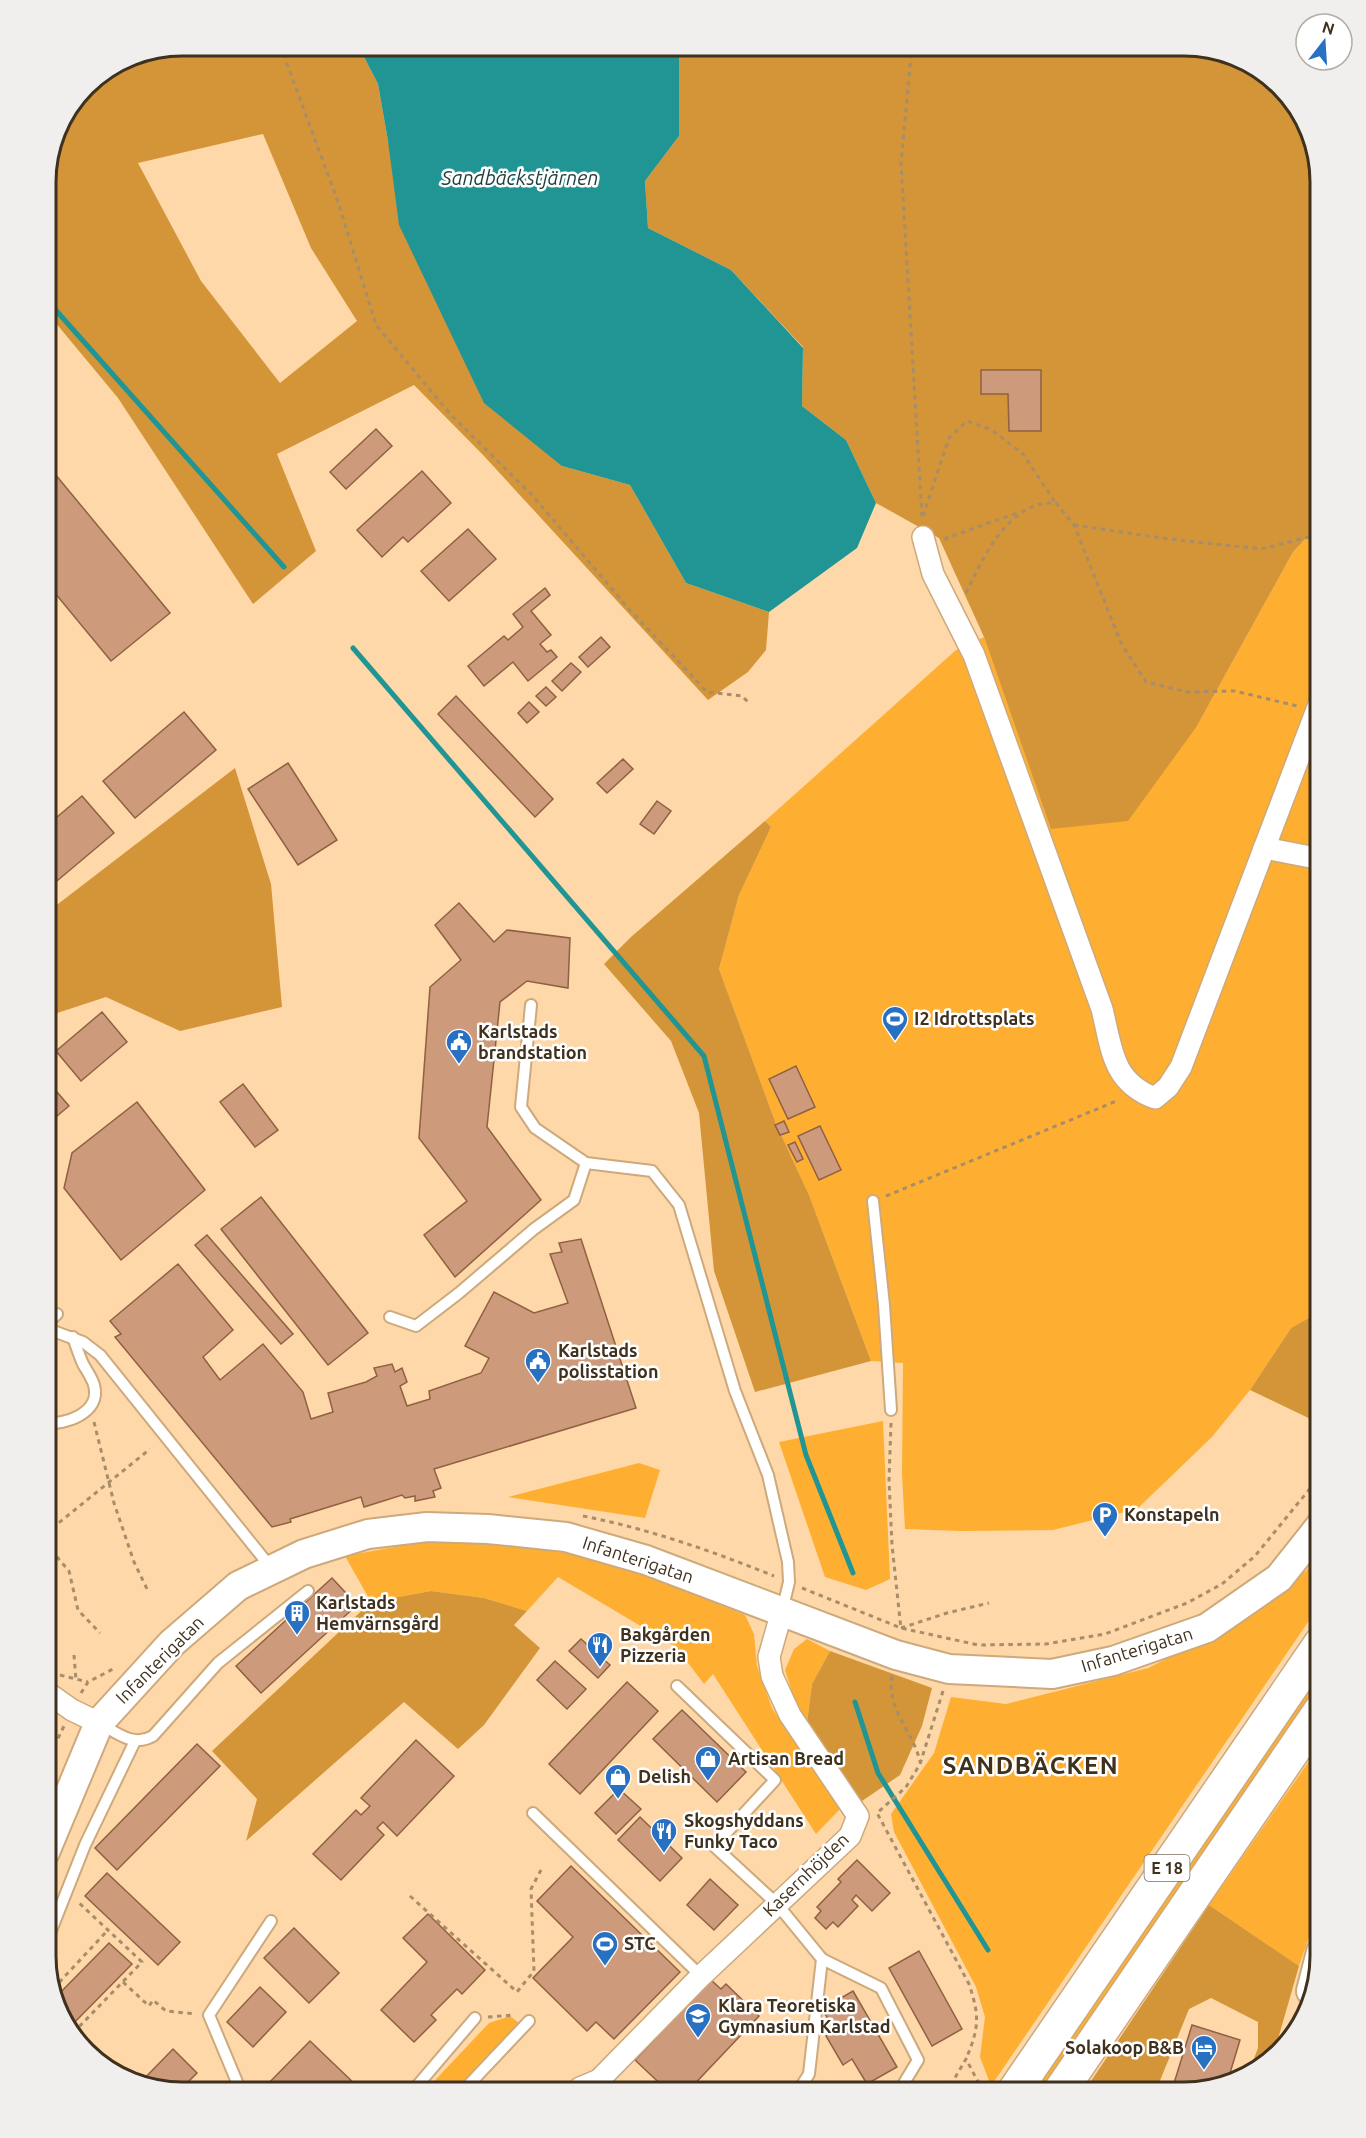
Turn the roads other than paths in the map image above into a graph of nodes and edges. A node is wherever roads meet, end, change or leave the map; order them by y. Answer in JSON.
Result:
{"nodes":[{"id":1,"x":924,"y":541,"type":"road end"},
{"id":2,"x":1310,"y":728,"type":"edge"},
{"id":3,"x":1264,"y":848,"type":"junction"},
{"id":4,"x":1310,"y":857,"type":"edge"},
{"id":5,"x":531,"y":1005,"type":"dead end"},
{"id":6,"x":586,"y":1163,"type":"junction"},
{"id":7,"x":873,"y":1201,"type":"road end"},
{"id":8,"x":390,"y":1317,"type":"dead end"},
{"id":9,"x":56,"y":1331,"type":"edge"},
{"id":10,"x":73,"y":1337,"type":"junction"},
{"id":11,"x":891,"y":1410,"type":"road end"},
{"id":12,"x":56,"y":1423,"type":"edge"},
{"id":13,"x":1310,"y":1539,"type":"edge"},
{"id":14,"x":267,"y":1561,"type":"junction"},
{"id":15,"x":308,"y":1591,"type":"dead end"},
{"id":16,"x":782,"y":1611,"type":"junction"},
{"id":17,"x":1310,"y":1659,"type":"edge"},
{"id":18,"x":677,"y":1686,"type":"dead end"},
{"id":19,"x":56,"y":1699,"type":"edge"},
{"id":20,"x":99,"y":1723,"type":"junction"},
{"id":21,"x":1310,"y":1726,"type":"edge"},
{"id":22,"x":135,"y":1741,"type":"junction"},
{"id":23,"x":533,"y":1813,"type":"dead end"},
{"id":24,"x":56,"y":1826,"type":"edge"},
{"id":25,"x":777,"y":1904,"type":"junction"},
{"id":26,"x":56,"y":1919,"type":"edge"},
{"id":27,"x":271,"y":1921,"type":"dead end"},
{"id":28,"x":822,"y":1959,"type":"junction"},
{"id":29,"x":701,"y":1976,"type":"junction"},
{"id":30,"x":475,"y":2018,"type":"road end"},
{"id":31,"x":529,"y":2021,"type":"dead end"},
{"id":32,"x":237,"y":2082,"type":"edge"},
{"id":33,"x":420,"y":2082,"type":"edge"},
{"id":34,"x":471,"y":2082,"type":"edge"},
{"id":35,"x":595,"y":2082,"type":"edge"},
{"id":36,"x":804,"y":2082,"type":"edge"},
{"id":37,"x":905,"y":2082,"type":"edge"},
{"id":38,"x":1021,"y":2082,"type":"edge"},
{"id":39,"x":1067,"y":2082,"type":"edge"}],
"edges":[{"from":1,"to":3,"type":"street"},
{"from":2,"to":3,"type":"street"},
{"from":3,"to":4,"type":"street"},
{"from":5,"to":6,"type":"lane"},
{"from":6,"to":8,"type":"lane"},
{"from":6,"to":16,"type":"lane"},
{"from":7,"to":11,"type":"lane"},
{"from":9,"to":10,"type":"lane"},
{"from":10,"to":12,"type":"lane"},
{"from":10,"to":14,"type":"lane"},
{"from":13,"to":16,"type":"street","name":"Infanterigatan"},
{"from":14,"to":16,"type":"street","name":"Infanterigatan"},
{"from":14,"to":20,"type":"street","name":"Infanterigatan"},
{"from":15,"to":22,"type":"lane"},
{"from":16,"to":25,"type":"street","name":"Kasernhöjden"},
{"from":17,"to":38,"type":"highway","number":"E 18"},
{"from":18,"to":25,"type":"lane"},
{"from":19,"to":20,"type":"street"},
{"from":20,"to":22,"type":"lane"},
{"from":20,"to":24,"type":"street","name":"Infanterigatan"},
{"from":21,"to":39,"type":"highway","number":"E 18"},
{"from":22,"to":26,"type":"lane"},
{"from":23,"to":29,"type":"lane"},
{"from":25,"to":28,"type":"lane"},
{"from":25,"to":29,"type":"street","name":"Kasernhöjden"},
{"from":27,"to":32,"type":"lane"},
{"from":28,"to":36,"type":"lane"},
{"from":28,"to":37,"type":"lane"},
{"from":29,"to":35,"type":"street","name":"Kasernhöjden"},
{"from":30,"to":33,"type":"lane"},
{"from":31,"to":34,"type":"lane"}]}
